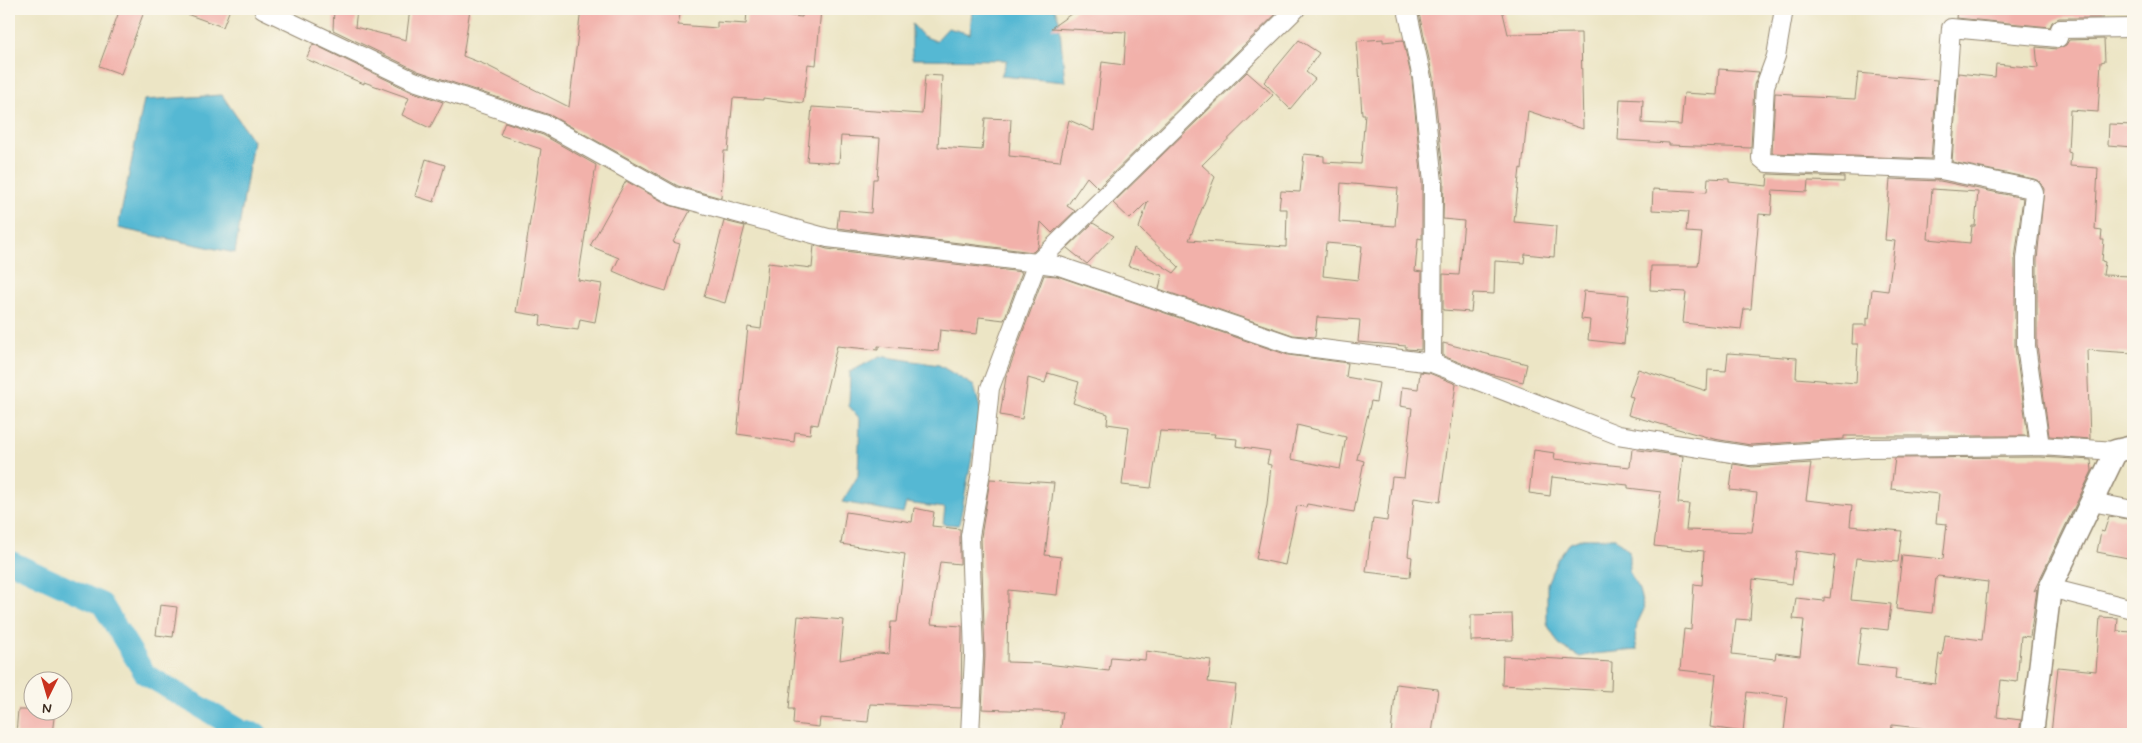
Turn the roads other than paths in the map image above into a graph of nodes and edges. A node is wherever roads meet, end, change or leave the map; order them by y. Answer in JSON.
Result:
{"nodes":[{"id":1,"x":263,"y":9,"type":"edge"},
{"id":2,"x":1296,"y":9,"type":"edge"},
{"id":3,"x":1407,"y":9,"type":"edge"},
{"id":4,"x":1784,"y":9,"type":"edge"},
{"id":5,"x":2133,"y":28,"type":"edge"},
{"id":6,"x":1941,"y":170,"type":"junction"},
{"id":7,"x":1037,"y":263,"type":"junction"},
{"id":8,"x":1432,"y":363,"type":"junction"},
{"id":9,"x":2040,"y":446,"type":"junction"},
{"id":10,"x":2125,"y":449,"type":"edge"},
{"id":11,"x":2092,"y":502,"type":"junction"},
{"id":12,"x":2133,"y":510,"type":"edge"},
{"id":13,"x":2050,"y":588,"type":"junction"},
{"id":14,"x":2133,"y":610,"type":"edge"},
{"id":15,"x":970,"y":734,"type":"edge"},
{"id":16,"x":2032,"y":734,"type":"edge"}],
"edges":[{"from":1,"to":7,"type":"street"},
{"from":2,"to":7,"type":"street"},
{"from":3,"to":8,"type":"street"},
{"from":4,"to":6,"type":"street"},
{"from":5,"to":6,"type":"street"},
{"from":6,"to":9,"type":"street"},
{"from":7,"to":8,"type":"street"},
{"from":7,"to":15,"type":"street"},
{"from":8,"to":9,"type":"street"},
{"from":9,"to":10,"type":"street"},
{"from":10,"to":11,"type":"street"},
{"from":11,"to":12,"type":"street"},
{"from":11,"to":13,"type":"street"},
{"from":13,"to":14,"type":"street"},
{"from":13,"to":16,"type":"street"}]}
